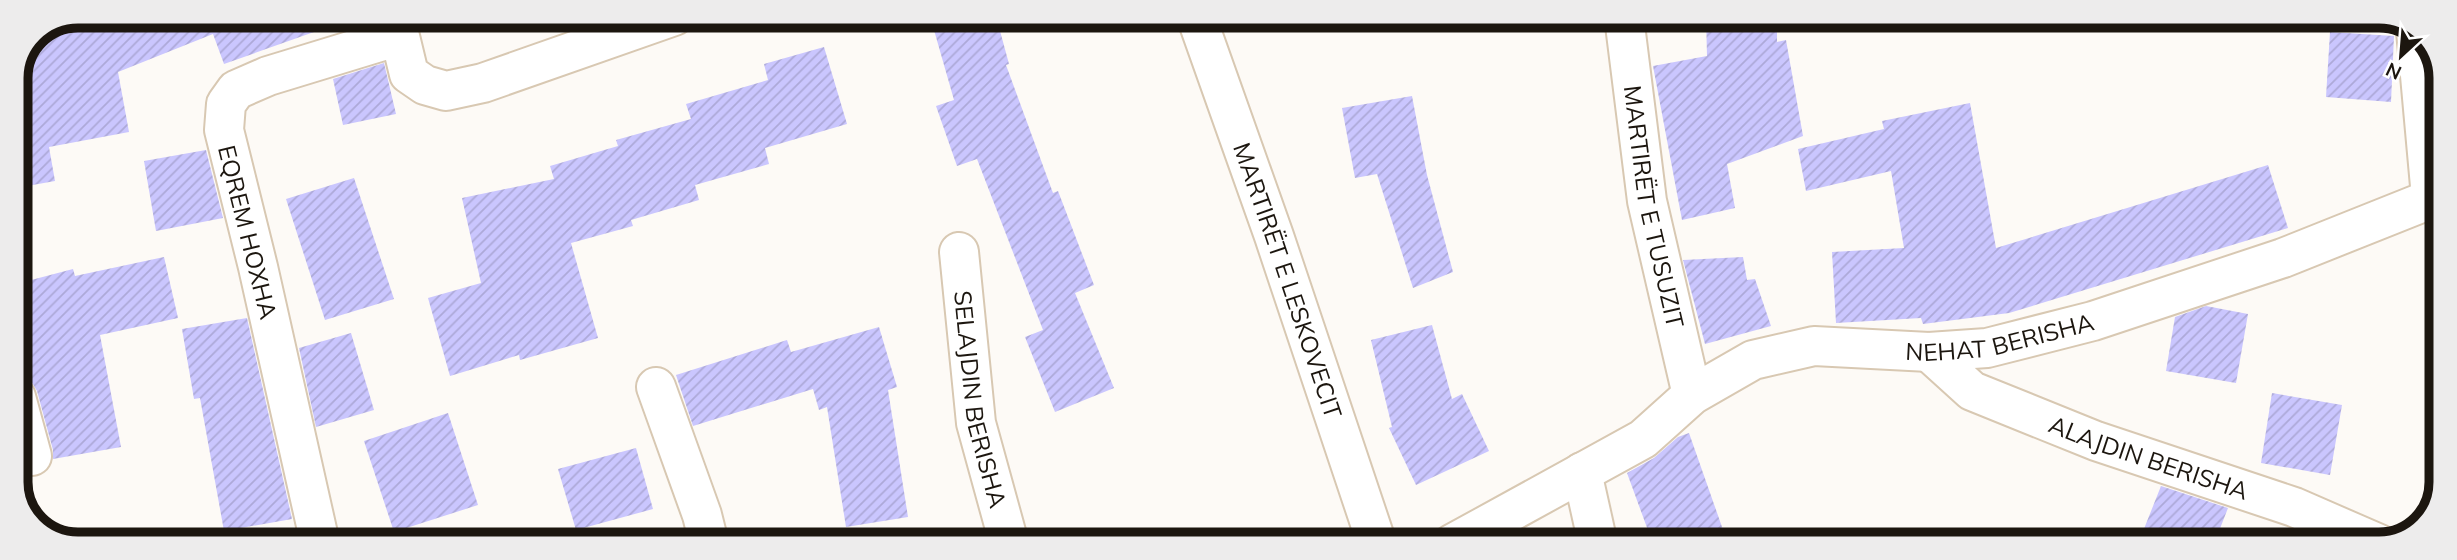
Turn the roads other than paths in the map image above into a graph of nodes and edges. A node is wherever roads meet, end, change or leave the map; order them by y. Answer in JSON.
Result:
{"nodes":[{"id":1,"x":392,"y":28,"type":"edge"},
{"id":2,"x":398,"y":28,"type":"edge"},
{"id":3,"x":640,"y":28,"type":"edge"},
{"id":4,"x":1200,"y":28,"type":"edge"},
{"id":5,"x":1625,"y":28,"type":"edge"},
{"id":6,"x":2418,"y":48,"type":"edge"},
{"id":7,"x":2429,"y":138,"type":"edge"},
{"id":8,"x":2429,"y":199,"type":"edge"},
{"id":9,"x":960,"y":252,"type":"dead end"},
{"id":10,"x":1929,"y":352,"type":"junction"},
{"id":11,"x":656,"y":387,"type":"dead end"},
{"id":12,"x":1692,"y":395,"type":"junction"},
{"id":13,"x":28,"y":441,"type":"edge"},
{"id":14,"x":32,"y":456,"type":"dead end"},
{"id":15,"x":1582,"y":472,"type":"junction"},
{"id":16,"x":318,"y":532,"type":"edge"},
{"id":17,"x":706,"y":532,"type":"edge"},
{"id":18,"x":1006,"y":532,"type":"edge"},
{"id":19,"x":1373,"y":532,"type":"edge"},
{"id":20,"x":1474,"y":532,"type":"edge"},
{"id":21,"x":1595,"y":532,"type":"edge"},
{"id":22,"x":2351,"y":532,"type":"edge"}],
"edges":[{"from":1,"to":16,"type":"street","name":"EQREM HOXHA"},
{"from":2,"to":3,"type":"street","name":"EQREM HOXHA"},
{"from":4,"to":19,"type":"street","name":"MARTIRËT E LESKOVECIT"},
{"from":5,"to":12,"type":"street","name":"MARTIRËT E TUSUZIT"},
{"from":6,"to":7,"type":"street","name":"NEHAT BERISHA"},
{"from":8,"to":10,"type":"street","name":"NEHAT BERISHA"},
{"from":9,"to":18,"type":"street","name":"SELAJDIN BERISHA"},
{"from":10,"to":12,"type":"street","name":"NEHAT BERISHA"},
{"from":10,"to":22,"type":"street","name":"ALAJDIN BERISHA"},
{"from":11,"to":17,"type":"street"},
{"from":12,"to":15,"type":"street","name":"NEHAT BERISHA"},
{"from":13,"to":14,"type":"street"},
{"from":15,"to":20,"type":"street"},
{"from":15,"to":21,"type":"street"}]}
